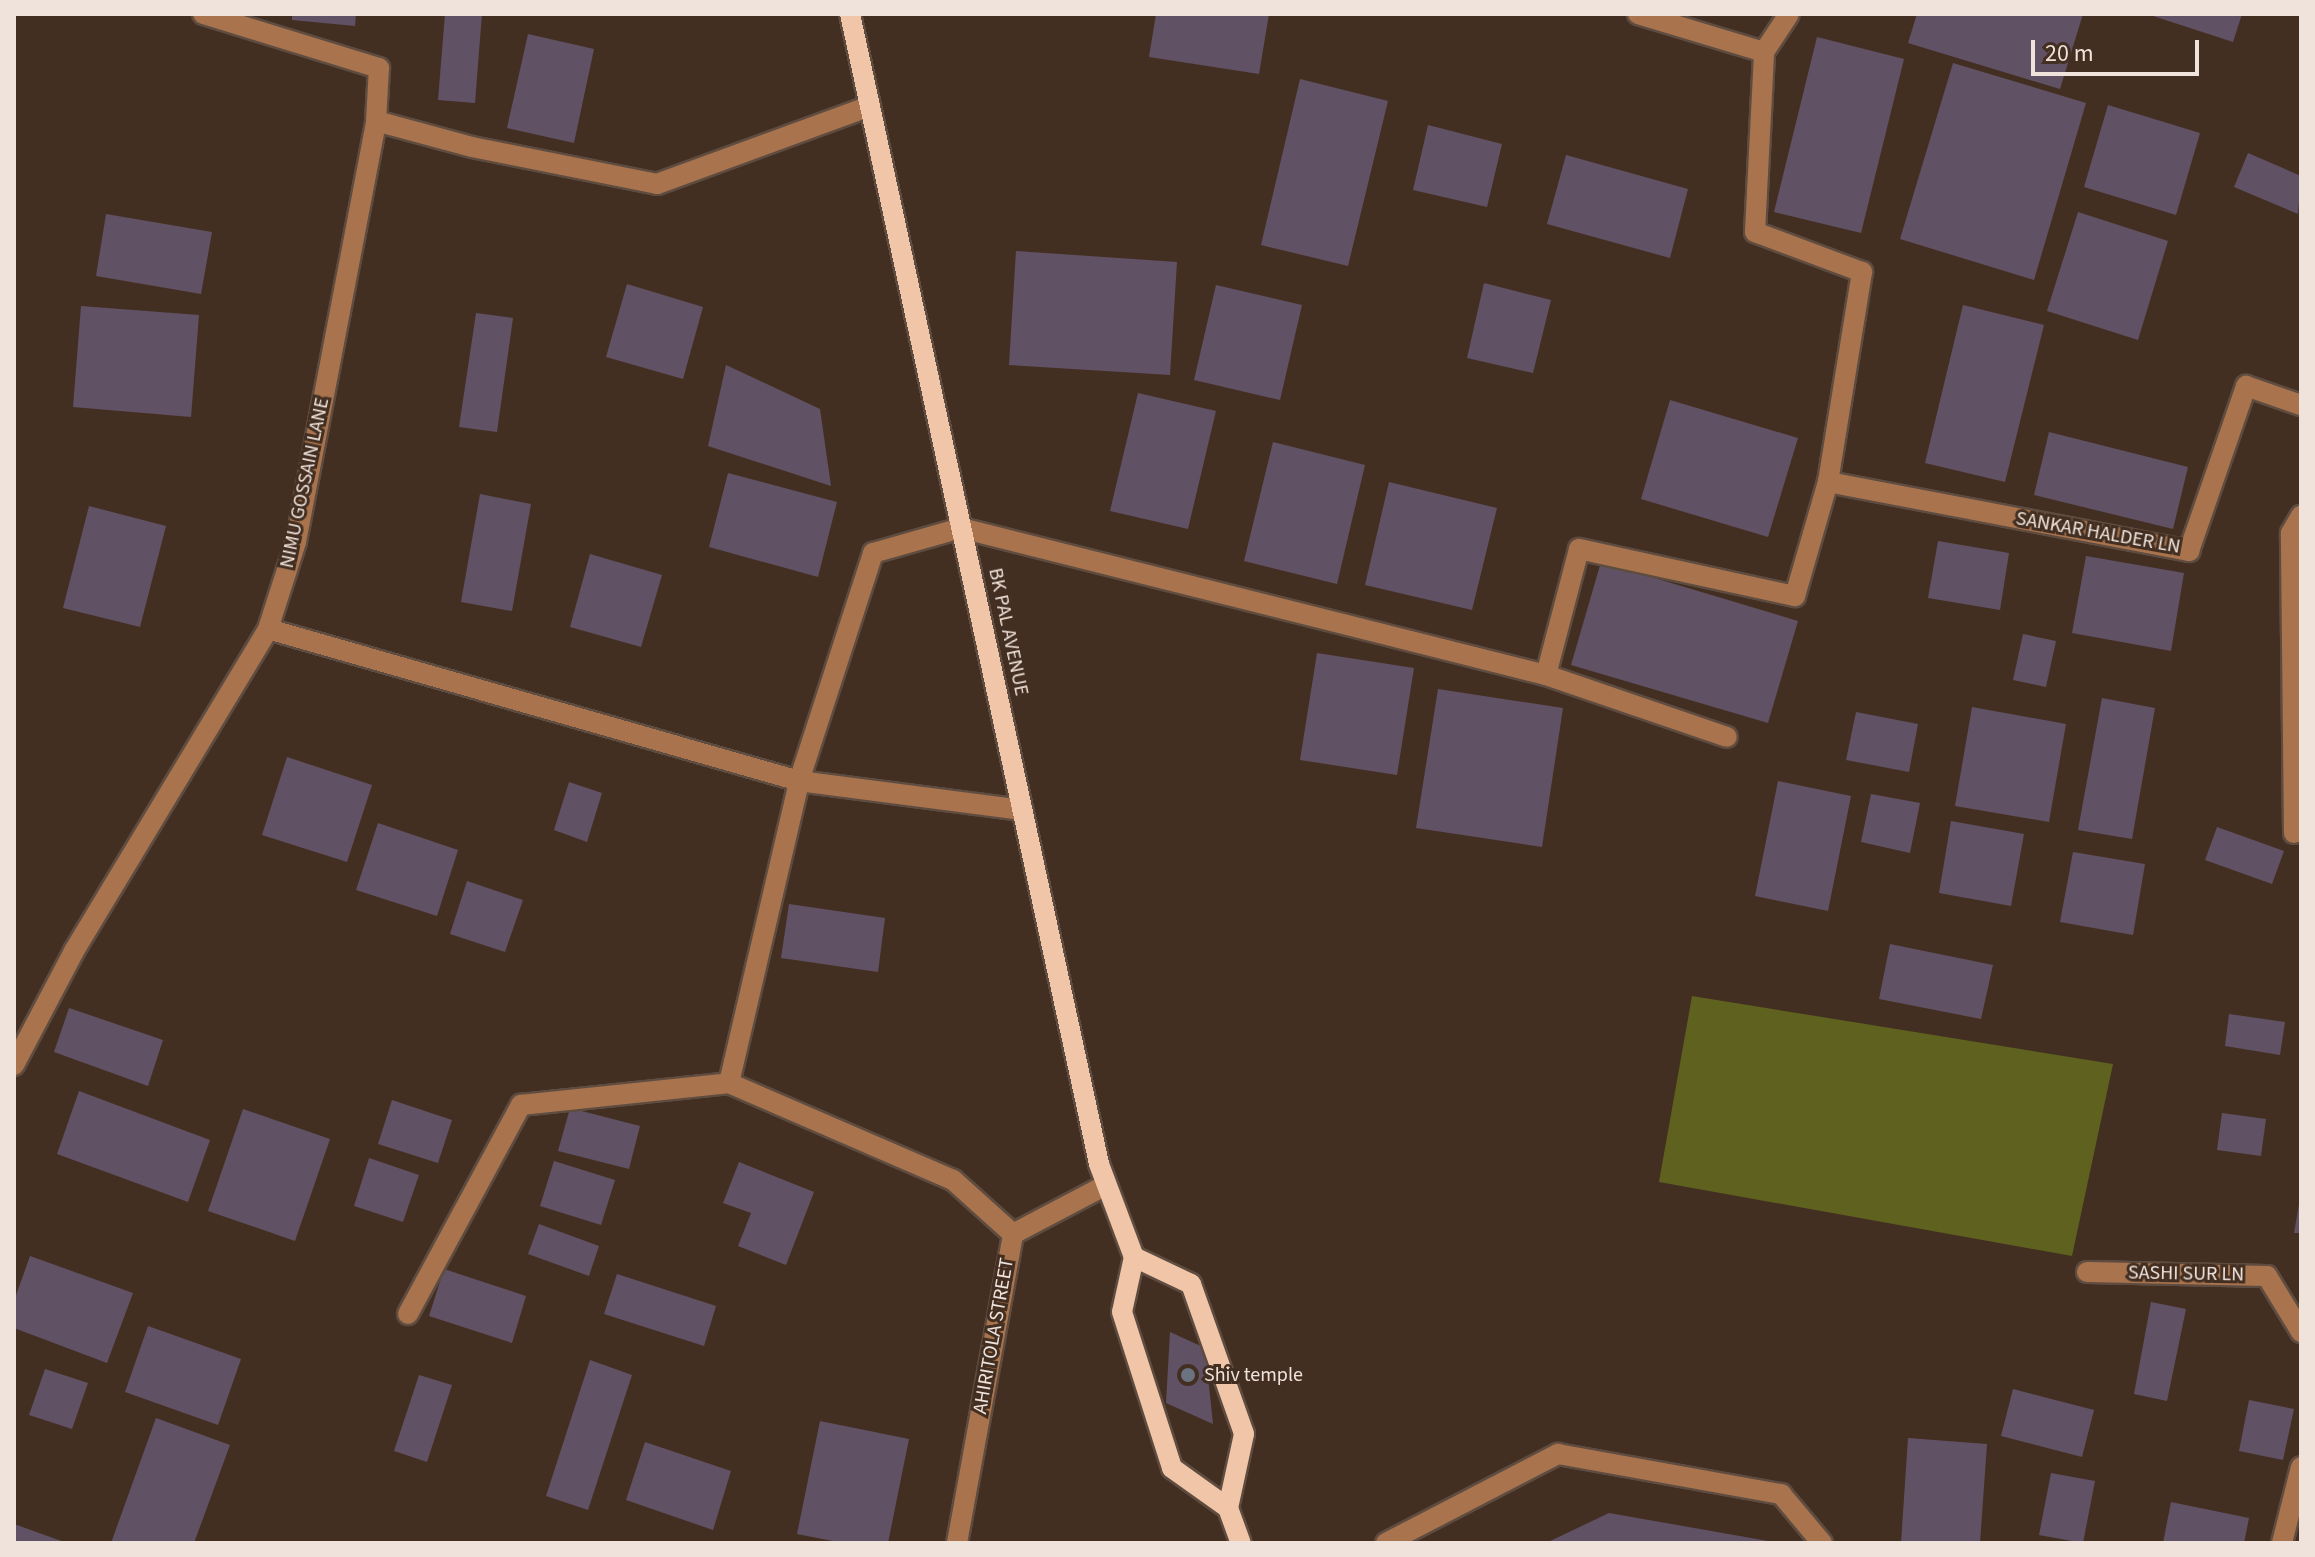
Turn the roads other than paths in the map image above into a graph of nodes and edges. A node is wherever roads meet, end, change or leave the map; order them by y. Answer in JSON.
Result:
{"nodes":[{"id":1,"x":203,"y":14,"type":"edge"},
{"id":2,"x":850,"y":14,"type":"edge"},
{"id":3,"x":1638,"y":14,"type":"edge"},
{"id":4,"x":1789,"y":14,"type":"edge"},
{"id":5,"x":1764,"y":52,"type":"junction"},
{"id":6,"x":870,"y":106,"type":"junction"},
{"id":7,"x":376,"y":121,"type":"junction"},
{"id":8,"x":2301,"y":405,"type":"edge"},
{"id":9,"x":1828,"y":482,"type":"junction"},
{"id":10,"x":2301,"y":516,"type":"edge"},
{"id":11,"x":961,"y":528,"type":"junction"},
{"id":12,"x":268,"y":629,"type":"junction"},
{"id":13,"x":1546,"y":675,"type":"junction"},
{"id":14,"x":1727,"y":737,"type":"dead end"},
{"id":15,"x":2297,"y":749,"type":"edge"},
{"id":16,"x":799,"y":781,"type":"junction"},
{"id":17,"x":1022,"y":810,"type":"junction"},
{"id":18,"x":2294,"y":833,"type":"dead end"},
{"id":19,"x":14,"y":1065,"type":"edge"},
{"id":20,"x":729,"y":1083,"type":"junction"},
{"id":21,"x":1106,"y":1185,"type":"junction"},
{"id":22,"x":1013,"y":1234,"type":"junction"},
{"id":23,"x":1134,"y":1257,"type":"junction"},
{"id":24,"x":2087,"y":1272,"type":"dead end"},
{"id":25,"x":408,"y":1314,"type":"dead end"},
{"id":26,"x":2301,"y":1332,"type":"edge"},
{"id":27,"x":2301,"y":1467,"type":"edge"},
{"id":28,"x":1228,"y":1508,"type":"junction"},
{"id":29,"x":957,"y":1543,"type":"edge"},
{"id":30,"x":1241,"y":1543,"type":"edge"},
{"id":31,"x":1386,"y":1543,"type":"edge"},
{"id":32,"x":1822,"y":1543,"type":"edge"},
{"id":33,"x":2282,"y":1543,"type":"edge"}],
"edges":[{"from":1,"to":7,"type":"street","name":"NIMU GOSSAIN LANE"},
{"from":2,"to":6,"type":"main road","name":"BK PAL AVENUE"},
{"from":3,"to":5,"type":"street"},
{"from":4,"to":5,"type":"street"},
{"from":5,"to":9,"type":"street"},
{"from":6,"to":7,"type":"street"},
{"from":6,"to":11,"type":"main road","name":"BK PAL AVENUE"},
{"from":7,"to":12,"type":"street","name":"NIMU GOSSAIN LANE"},
{"from":8,"to":9,"type":"street","name":"SANKAR HALDER LN"},
{"from":9,"to":13,"type":"street"},
{"from":10,"to":15,"type":"street"},
{"from":11,"to":13,"type":"street"},
{"from":11,"to":16,"type":"street"},
{"from":11,"to":17,"type":"main road","name":"BK PAL AVENUE"},
{"from":12,"to":16,"type":"street"},
{"from":12,"to":19,"type":"street","name":"NIMU GOSSAIN LANE"},
{"from":13,"to":14,"type":"street"},
{"from":15,"to":18,"type":"street"},
{"from":16,"to":17,"type":"street"},
{"from":16,"to":20,"type":"street"},
{"from":17,"to":21,"type":"main road","name":"BK PAL AVENUE"},
{"from":20,"to":22,"type":"street"},
{"from":20,"to":25,"type":"street"},
{"from":21,"to":22,"type":"street","name":"AHIRITOLA STREET"},
{"from":21,"to":23,"type":"main road","name":"BK PAL AVENUE"},
{"from":22,"to":29,"type":"street","name":"AHIRITOLA STREET"},
{"from":23,"to":28,"type":"main road"},
{"from":23,"to":28,"type":"main road"},
{"from":24,"to":26,"type":"street","name":"SASHI SUR LN"},
{"from":27,"to":33,"type":"street"},
{"from":28,"to":30,"type":"main road"},
{"from":31,"to":32,"type":"street"}]}
